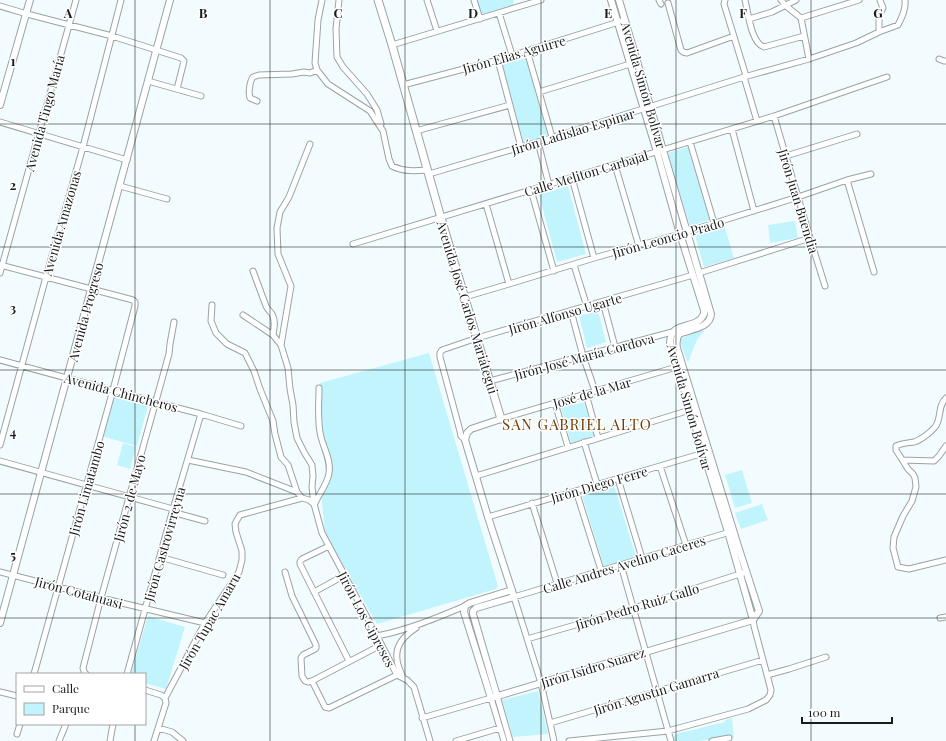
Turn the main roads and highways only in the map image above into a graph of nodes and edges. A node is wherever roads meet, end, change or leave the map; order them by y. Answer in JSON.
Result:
{"nodes":[{"id":1,"x":378,"y":0,"type":"edge"},
{"id":2,"x":501,"y":419,"type":"road end"}],
"edges":[{"from":1,"to":2,"type":"main road","name":"Avenida José Carlos Mariátegui"}]}
